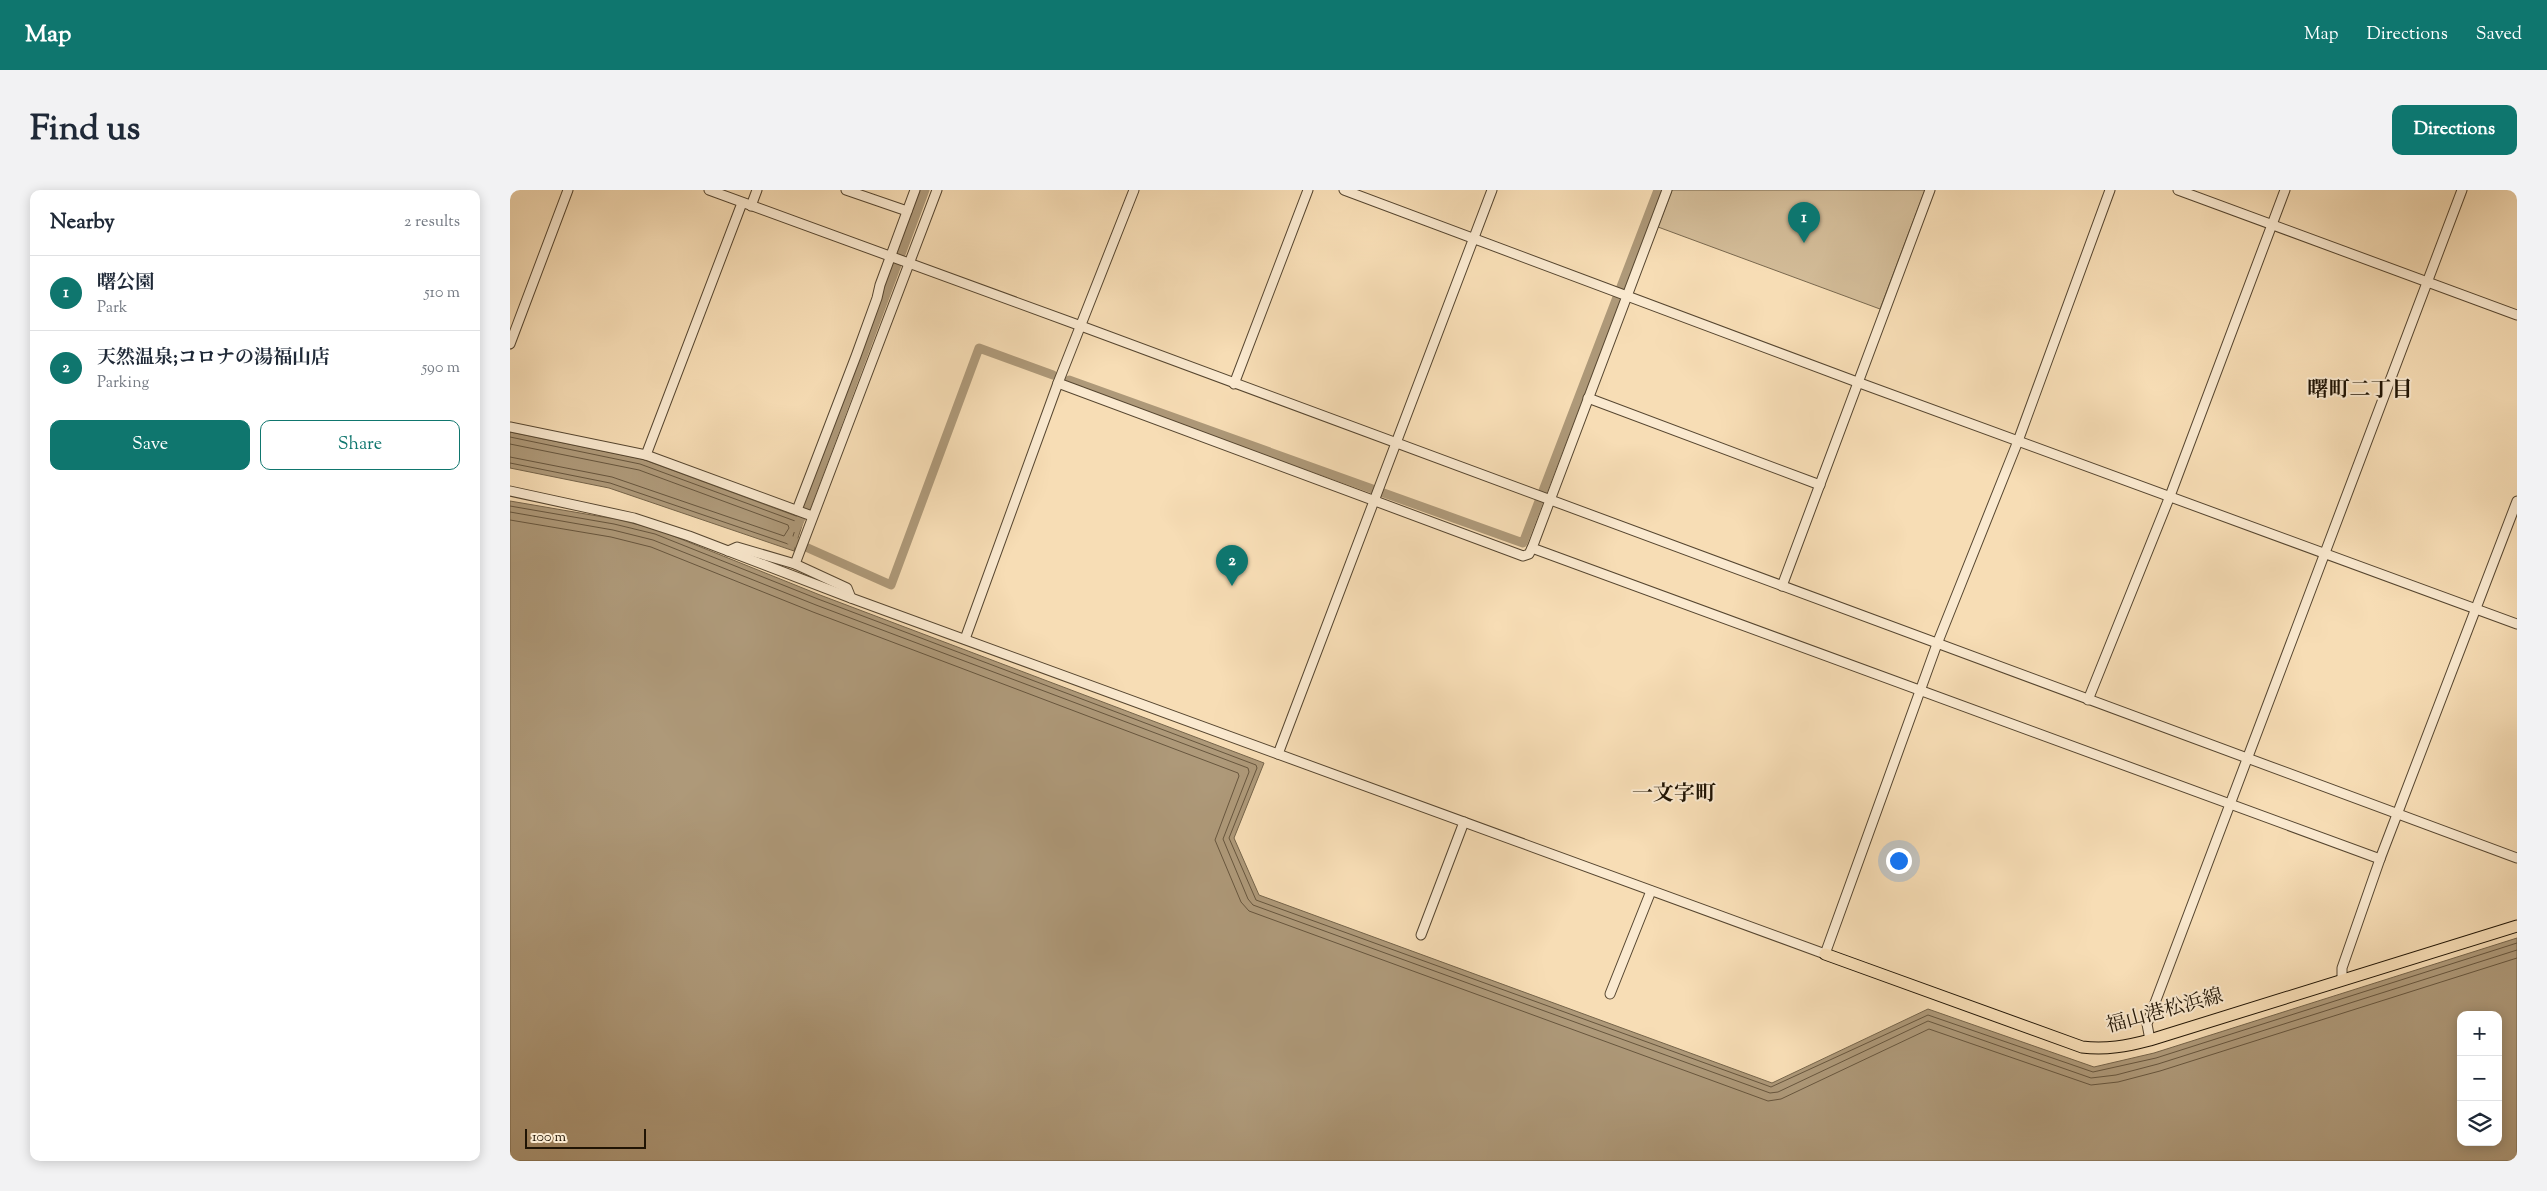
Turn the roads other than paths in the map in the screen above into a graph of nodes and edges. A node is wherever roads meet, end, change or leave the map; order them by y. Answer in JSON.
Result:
{"nodes":[{"id":1,"x":568,"y":190,"type":"edge"},
{"id":2,"x":709,"y":190,"type":"edge"},
{"id":3,"x":757,"y":190,"type":"edge"},
{"id":4,"x":846,"y":190,"type":"edge"},
{"id":5,"x":915,"y":190,"type":"edge"},
{"id":6,"x":937,"y":190,"type":"edge"},
{"id":7,"x":1134,"y":190,"type":"edge"},
{"id":8,"x":1308,"y":190,"type":"edge"},
{"id":9,"x":1344,"y":190,"type":"edge"},
{"id":10,"x":1492,"y":190,"type":"edge"},
{"id":11,"x":1667,"y":190,"type":"edge"},
{"id":12,"x":1930,"y":190,"type":"edge"},
{"id":13,"x":2110,"y":190,"type":"edge"},
{"id":14,"x":2178,"y":190,"type":"edge"},
{"id":15,"x":2285,"y":190,"type":"edge"},
{"id":16,"x":2462,"y":190,"type":"edge"},
{"id":17,"x":746,"y":204,"type":"junction"},
{"id":18,"x":907,"y":211,"type":"junction"},
{"id":19,"x":2272,"y":224,"type":"junction"},
{"id":20,"x":1474,"y":238,"type":"junction"},
{"id":21,"x":892,"y":257,"type":"junction"},
{"id":22,"x":907,"y":262,"type":"junction"},
{"id":23,"x":2427,"y":281,"type":"junction"},
{"id":24,"x":1621,"y":293,"type":"junction"},
{"id":25,"x":2517,"y":315,"type":"edge"},
{"id":26,"x":1081,"y":326,"type":"junction"},
{"id":27,"x":510,"y":344,"type":"edge"},
{"id":28,"x":1857,"y":382,"type":"junction"},
{"id":29,"x":1058,"y":383,"type":"junction"},
{"id":30,"x":1234,"y":384,"type":"junction"},
{"id":31,"x":1588,"y":398,"type":"junction"},
{"id":32,"x":510,"y":427,"type":"edge"},
{"id":33,"x":2018,"y":441,"type":"junction"},
{"id":34,"x":1396,"y":443,"type":"junction"},
{"id":35,"x":646,"y":454,"type":"junction"},
{"id":36,"x":1820,"y":485,"type":"junction"},
{"id":37,"x":510,"y":491,"type":"edge"},
{"id":38,"x":2170,"y":496,"type":"junction"},
{"id":39,"x":1548,"y":498,"type":"junction"},
{"id":40,"x":1375,"y":499,"type":"junction"},
{"id":41,"x":2517,"y":502,"type":"edge"},
{"id":42,"x":804,"y":513,"type":"junction"},
{"id":43,"x":1532,"y":548,"type":"junction"},
{"id":44,"x":728,"y":551,"type":"junction"},
{"id":45,"x":2325,"y":554,"type":"junction"},
{"id":46,"x":796,"y":559,"type":"junction"},
{"id":47,"x":1782,"y":586,"type":"junction"},
{"id":48,"x":851,"y":598,"type":"junction"},
{"id":49,"x":2477,"y":610,"type":"junction"},
{"id":50,"x":2517,"y":624,"type":"edge"},
{"id":51,"x":965,"y":639,"type":"junction"},
{"id":52,"x":1937,"y":644,"type":"junction"},
{"id":53,"x":1920,"y":690,"type":"junction"},
{"id":54,"x":2088,"y":700,"type":"junction"},
{"id":55,"x":1278,"y":754,"type":"junction"},
{"id":56,"x":2247,"y":759,"type":"junction"},
{"id":57,"x":2230,"y":804,"type":"junction"},
{"id":58,"x":2398,"y":813,"type":"junction"},
{"id":59,"x":1464,"y":822,"type":"junction"},
{"id":60,"x":2517,"y":858,"type":"edge"},
{"id":61,"x":2380,"y":859,"type":"junction"},
{"id":62,"x":1650,"y":890,"type":"junction"},
{"id":63,"x":2517,"y":926,"type":"edge"},
{"id":64,"x":1421,"y":935,"type":"dead end"},
{"id":65,"x":1825,"y":954,"type":"junction"},
{"id":66,"x":2342,"y":980,"type":"junction"},
{"id":67,"x":1610,"y":994,"type":"dead end"},
{"id":68,"x":2150,"y":1040,"type":"junction"}],
"edges":[{"from":1,"to":27,"type":"street"},
{"from":2,"to":17,"type":"street"},
{"from":3,"to":17,"type":"street"},
{"from":4,"to":18,"type":"street"},
{"from":5,"to":18,"type":"street"},
{"from":6,"to":22,"type":"street"},
{"from":7,"to":26,"type":"street"},
{"from":8,"to":30,"type":"street"},
{"from":9,"to":20,"type":"street"},
{"from":10,"to":20,"type":"street"},
{"from":11,"to":24,"type":"street"},
{"from":12,"to":28,"type":"street"},
{"from":13,"to":33,"type":"street"},
{"from":14,"to":19,"type":"street"},
{"from":15,"to":19,"type":"street"},
{"from":16,"to":23,"type":"street"},
{"from":17,"to":21,"type":"street"},
{"from":17,"to":35,"type":"street"},
{"from":18,"to":21,"type":"street"},
{"from":19,"to":23,"type":"street"},
{"from":19,"to":38,"type":"street"},
{"from":20,"to":24,"type":"street"},
{"from":20,"to":34,"type":"street"},
{"from":21,"to":22,"type":"street"},
{"from":21,"to":42,"type":"street"},
{"from":22,"to":26,"type":"street"},
{"from":22,"to":42,"type":"street"},
{"from":23,"to":25,"type":"street"},
{"from":23,"to":45,"type":"street"},
{"from":24,"to":28,"type":"street"},
{"from":24,"to":31,"type":"street"},
{"from":26,"to":29,"type":"street"},
{"from":26,"to":30,"type":"street"},
{"from":28,"to":33,"type":"street"},
{"from":28,"to":36,"type":"street"},
{"from":29,"to":40,"type":"street"},
{"from":29,"to":51,"type":"street"},
{"from":30,"to":34,"type":"street"},
{"from":31,"to":36,"type":"street"},
{"from":31,"to":39,"type":"street"},
{"from":32,"to":35,"type":"street"},
{"from":33,"to":38,"type":"street"},
{"from":33,"to":52,"type":"street"},
{"from":34,"to":39,"type":"street"},
{"from":34,"to":40,"type":"street"},
{"from":35,"to":42,"type":"street"},
{"from":36,"to":47,"type":"street"},
{"from":37,"to":44,"type":"street"},
{"from":38,"to":45,"type":"street"},
{"from":38,"to":54,"type":"street"},
{"from":39,"to":43,"type":"street"},
{"from":39,"to":47,"type":"street"},
{"from":40,"to":43,"type":"street"},
{"from":40,"to":55,"type":"street"},
{"from":41,"to":49,"type":"street"},
{"from":42,"to":46,"type":"street"},
{"from":43,"to":53,"type":"street"},
{"from":44,"to":46,"type":"street"},
{"from":44,"to":48,"type":"street"},
{"from":45,"to":49,"type":"street"},
{"from":45,"to":56,"type":"street"},
{"from":46,"to":48,"type":"street"},
{"from":47,"to":52,"type":"street"},
{"from":48,"to":51,"type":"street"},
{"from":49,"to":50,"type":"street"},
{"from":49,"to":58,"type":"street"},
{"from":51,"to":55,"type":"street"},
{"from":52,"to":53,"type":"street"},
{"from":52,"to":54,"type":"street"},
{"from":53,"to":57,"type":"street"},
{"from":53,"to":65,"type":"street"},
{"from":54,"to":56,"type":"street"},
{"from":55,"to":59,"type":"street"},
{"from":56,"to":57,"type":"street"},
{"from":56,"to":58,"type":"street"},
{"from":57,"to":61,"type":"street"},
{"from":57,"to":68,"type":"street"},
{"from":58,"to":60,"type":"street"},
{"from":58,"to":61,"type":"street"},
{"from":59,"to":62,"type":"street"},
{"from":59,"to":64,"type":"street"},
{"from":61,"to":66,"type":"street"},
{"from":62,"to":65,"type":"street"},
{"from":62,"to":67,"type":"street"},
{"from":63,"to":66,"type":"main road","name":"福山港松浜線"},
{"from":65,"to":68,"type":"main road","name":"福山港松浜線"},
{"from":66,"to":68,"type":"main road","name":"福山港松浜線"}]}
